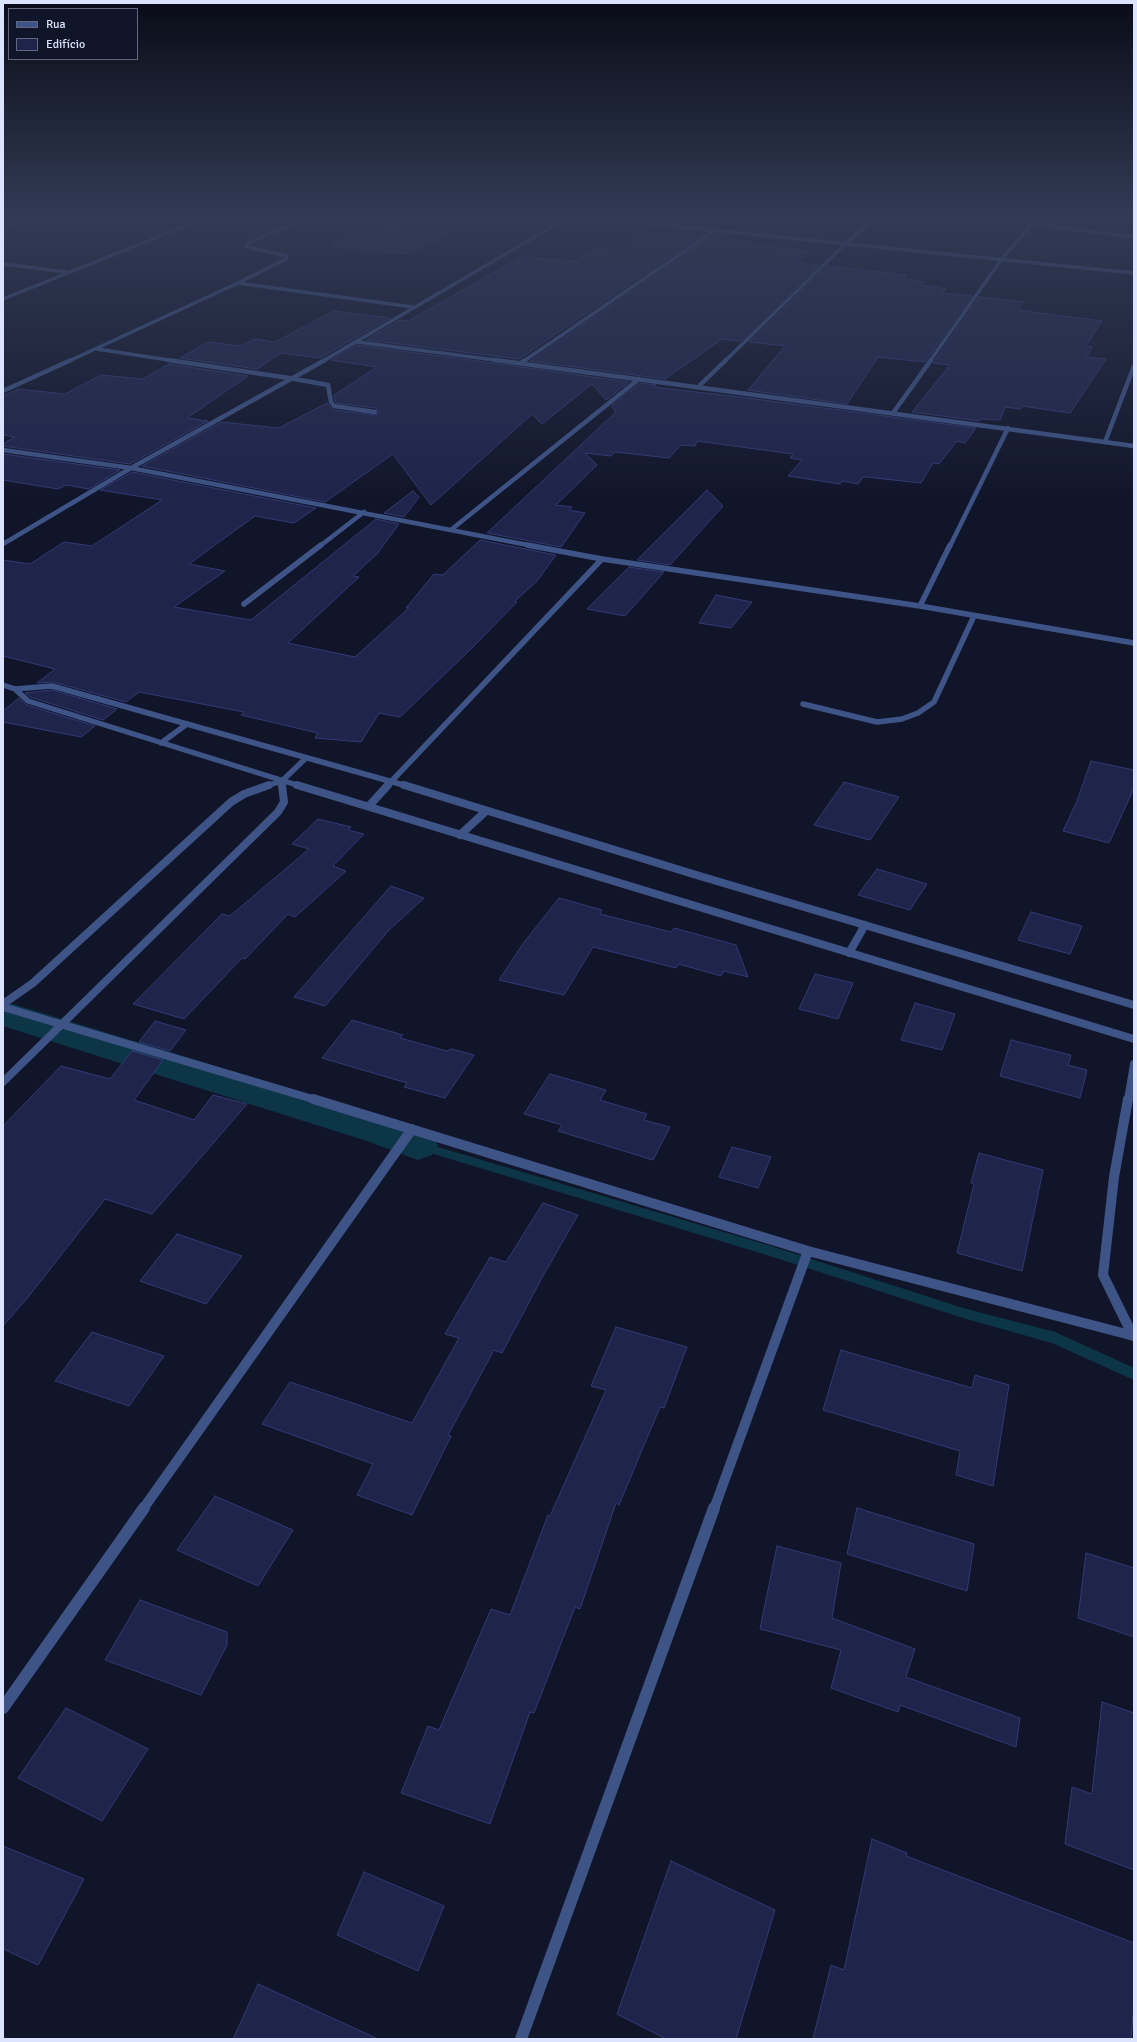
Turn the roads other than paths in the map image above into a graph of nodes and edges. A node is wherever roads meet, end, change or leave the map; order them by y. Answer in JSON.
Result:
{"nodes":[{"id":1,"x":173,"y":313,"type":"edge"},
{"id":2,"x":403,"y":313,"type":"edge"},
{"id":3,"x":593,"y":313,"type":"edge"},
{"id":4,"x":774,"y":313,"type":"edge"},
{"id":5,"x":963,"y":313,"type":"edge"},
{"id":6,"x":357,"y":342,"type":"junction"},
{"id":7,"x":97,"y":349,"type":"junction"},
{"id":8,"x":522,"y":362,"type":"junction"},
{"id":9,"x":1134,"y":366,"type":"edge"},
{"id":10,"x":289,"y":378,"type":"junction"},
{"id":11,"x":639,"y":379,"type":"junction"},
{"id":12,"x":3,"y":385,"type":"edge"},
{"id":13,"x":699,"y":386,"type":"junction"},
{"id":14,"x":13,"y":387,"type":"junction"},
{"id":15,"x":3,"y":391,"type":"edge"},
{"id":16,"x":375,"y":412,"type":"dead end"},
{"id":17,"x":892,"y":413,"type":"junction"},
{"id":18,"x":1008,"y":428,"type":"junction"},
{"id":19,"x":1105,"y":442,"type":"junction"},
{"id":20,"x":1134,"y":446,"type":"edge"},
{"id":21,"x":3,"y":450,"type":"edge"},
{"id":22,"x":130,"y":468,"type":"junction"},
{"id":23,"x":364,"y":512,"type":"junction"},
{"id":24,"x":452,"y":529,"type":"junction"},
{"id":25,"x":3,"y":544,"type":"edge"},
{"id":26,"x":602,"y":559,"type":"junction"},
{"id":27,"x":244,"y":604,"type":"dead end"},
{"id":28,"x":920,"y":606,"type":"junction"},
{"id":29,"x":974,"y":616,"type":"junction"},
{"id":30,"x":1134,"y":643,"type":"edge"},
{"id":31,"x":3,"y":685,"type":"edge"},
{"id":32,"x":15,"y":689,"type":"junction"},
{"id":33,"x":803,"y":704,"type":"dead end"},
{"id":34,"x":187,"y":724,"type":"junction"},
{"id":35,"x":161,"y":743,"type":"junction"},
{"id":36,"x":306,"y":758,"type":"junction"},
{"id":37,"x":282,"y":781,"type":"junction"},
{"id":38,"x":394,"y":782,"type":"junction"},
{"id":39,"x":369,"y":806,"type":"junction"},
{"id":40,"x":486,"y":811,"type":"junction"},
{"id":41,"x":460,"y":835,"type":"junction"},
{"id":42,"x":866,"y":925,"type":"junction"},
{"id":43,"x":849,"y":953,"type":"junction"},
{"id":44,"x":3,"y":1004,"type":"edge"},
{"id":45,"x":1134,"y":1005,"type":"edge"},
{"id":46,"x":3,"y":1007,"type":"edge"},
{"id":47,"x":62,"y":1025,"type":"junction"},
{"id":48,"x":1134,"y":1040,"type":"edge"},
{"id":49,"x":1134,"y":1064,"type":"edge"},
{"id":50,"x":3,"y":1082,"type":"edge"},
{"id":51,"x":412,"y":1129,"type":"junction"},
{"id":52,"x":808,"y":1251,"type":"junction"},
{"id":53,"x":1134,"y":1336,"type":"edge"},
{"id":54,"x":3,"y":1708,"type":"edge"},
{"id":55,"x":521,"y":2039,"type":"edge"}],
"edges":[{"from":1,"to":7,"type":"street"},
{"from":2,"to":6,"type":"street"},
{"from":3,"to":8,"type":"street"},
{"from":4,"to":13,"type":"street"},
{"from":5,"to":17,"type":"street"},
{"from":6,"to":8,"type":"street"},
{"from":6,"to":10,"type":"street"},
{"from":7,"to":10,"type":"street"},
{"from":7,"to":14,"type":"street"},
{"from":8,"to":11,"type":"street"},
{"from":9,"to":19,"type":"street"},
{"from":10,"to":16,"type":"street"},
{"from":10,"to":22,"type":"street"},
{"from":11,"to":13,"type":"street"},
{"from":11,"to":24,"type":"street"},
{"from":12,"to":14,"type":"street"},
{"from":13,"to":17,"type":"street"},
{"from":14,"to":15,"type":"street"},
{"from":17,"to":18,"type":"street"},
{"from":18,"to":19,"type":"street"},
{"from":18,"to":28,"type":"street"},
{"from":19,"to":20,"type":"street"},
{"from":21,"to":22,"type":"street"},
{"from":22,"to":23,"type":"street"},
{"from":22,"to":25,"type":"street"},
{"from":23,"to":24,"type":"street"},
{"from":23,"to":27,"type":"street"},
{"from":24,"to":26,"type":"street"},
{"from":26,"to":28,"type":"street"},
{"from":26,"to":38,"type":"street"},
{"from":28,"to":29,"type":"street"},
{"from":29,"to":30,"type":"street"},
{"from":29,"to":33,"type":"street"},
{"from":31,"to":32,"type":"street"},
{"from":32,"to":34,"type":"street"},
{"from":32,"to":35,"type":"street"},
{"from":34,"to":35,"type":"street"},
{"from":34,"to":36,"type":"street"},
{"from":35,"to":37,"type":"street"},
{"from":36,"to":37,"type":"street"},
{"from":36,"to":38,"type":"street"},
{"from":37,"to":39,"type":"street"},
{"from":37,"to":44,"type":"street"},
{"from":37,"to":47,"type":"street"},
{"from":38,"to":39,"type":"street"},
{"from":38,"to":40,"type":"street"},
{"from":39,"to":41,"type":"street"},
{"from":40,"to":41,"type":"street"},
{"from":40,"to":42,"type":"street"},
{"from":41,"to":43,"type":"street"},
{"from":42,"to":43,"type":"street"},
{"from":42,"to":45,"type":"street"},
{"from":43,"to":48,"type":"street"},
{"from":46,"to":47,"type":"street"},
{"from":47,"to":50,"type":"street"},
{"from":47,"to":51,"type":"street"},
{"from":49,"to":53,"type":"street"},
{"from":51,"to":52,"type":"street"},
{"from":51,"to":54,"type":"street"},
{"from":52,"to":53,"type":"street"},
{"from":52,"to":55,"type":"street"}]}
